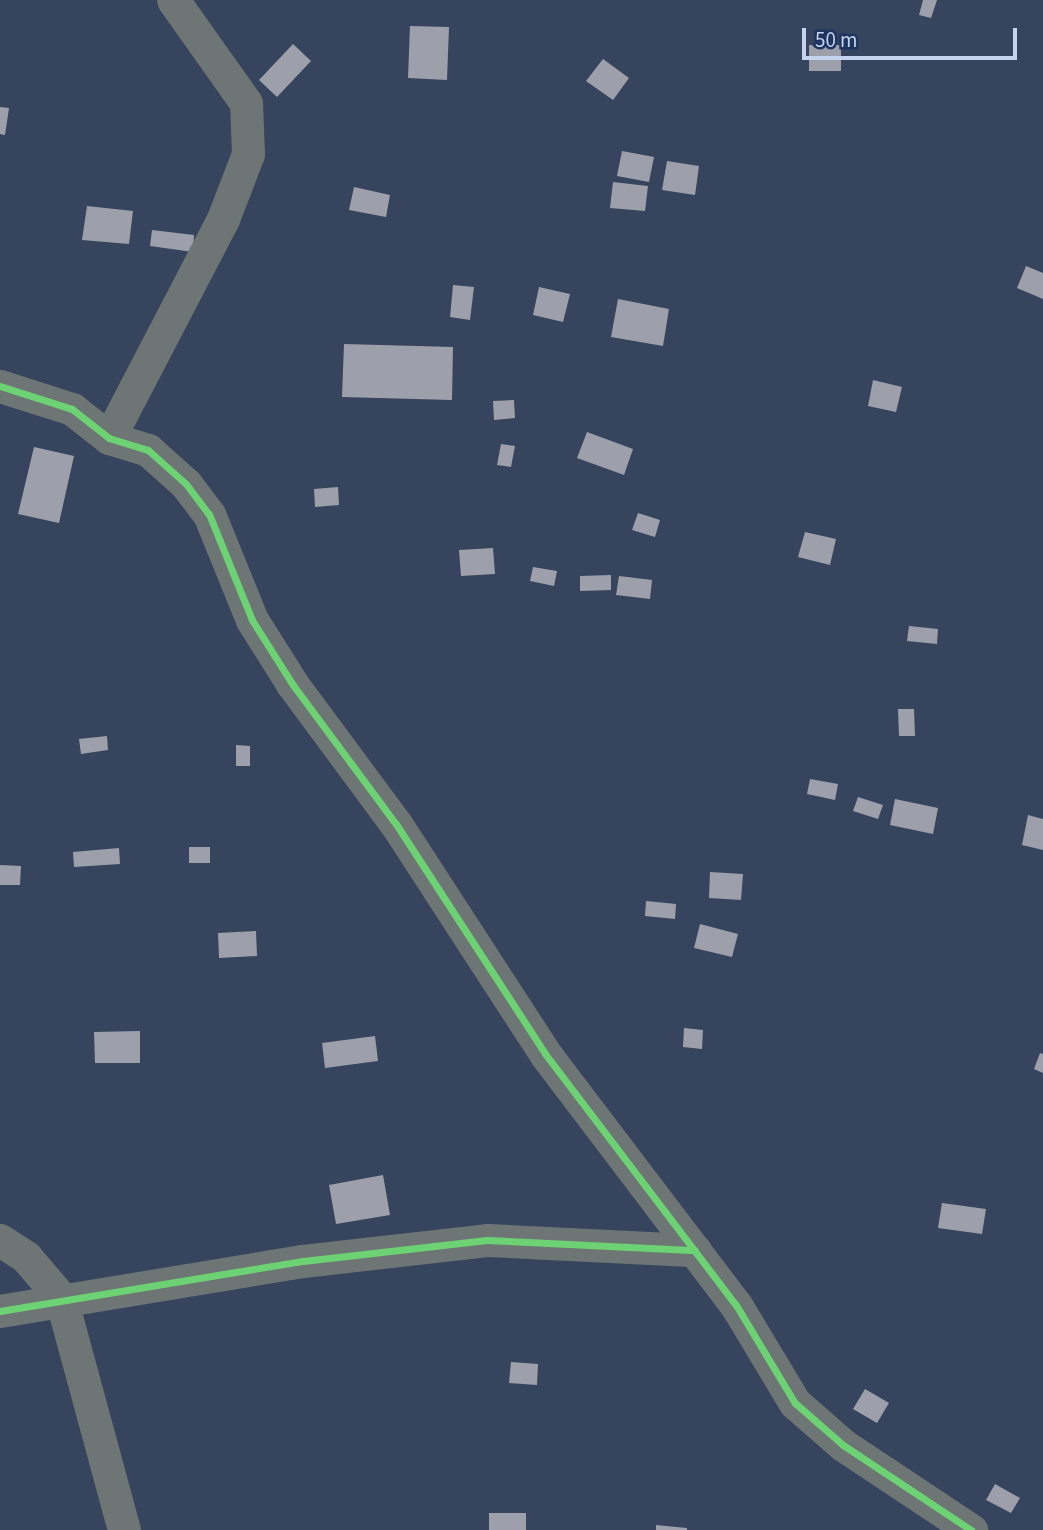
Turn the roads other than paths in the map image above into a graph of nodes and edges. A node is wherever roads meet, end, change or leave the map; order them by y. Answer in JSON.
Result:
{"nodes":[{"id":1,"x":173,"y":0,"type":"edge"},
{"id":2,"x":0,"y":386,"type":"edge"},
{"id":3,"x":108,"y":438,"type":"junction"},
{"id":4,"x":0,"y":1240,"type":"edge"},
{"id":5,"x":695,"y":1250,"type":"junction"},
{"id":6,"x":61,"y":1298,"type":"junction"},
{"id":7,"x":0,"y":1311,"type":"edge"},
{"id":8,"x":124,"y":1530,"type":"edge"},
{"id":9,"x":971,"y":1530,"type":"edge"}],
"edges":[{"from":1,"to":3,"type":"street"},
{"from":2,"to":3,"type":"street"},
{"from":3,"to":5,"type":"street"},
{"from":4,"to":6,"type":"street"},
{"from":5,"to":6,"type":"street"},
{"from":5,"to":9,"type":"street"},
{"from":6,"to":7,"type":"street"},
{"from":6,"to":8,"type":"street"}]}
